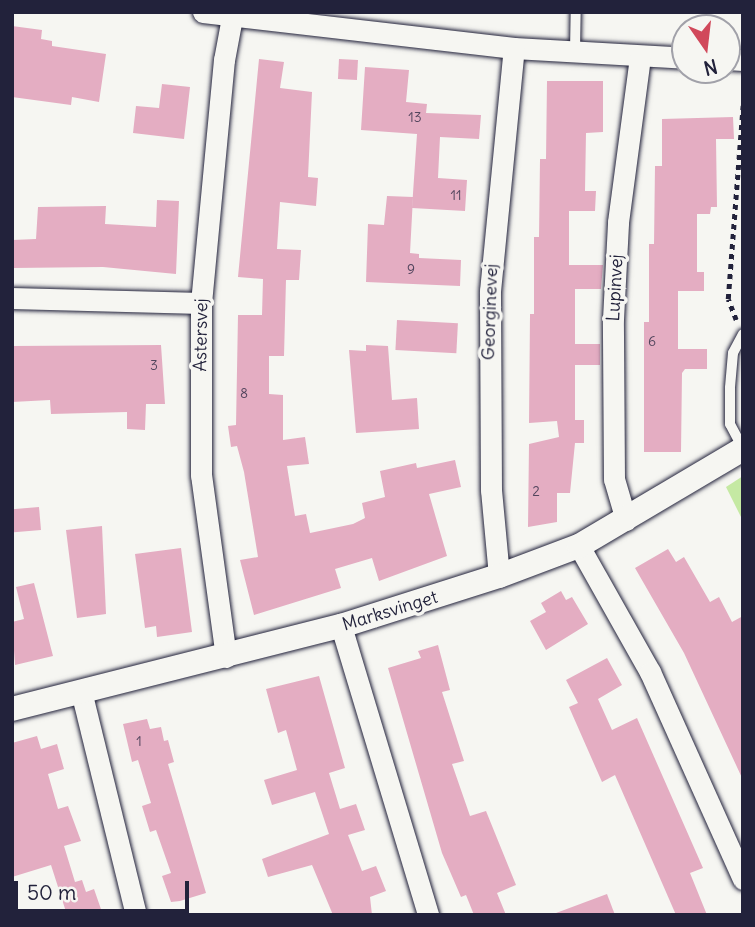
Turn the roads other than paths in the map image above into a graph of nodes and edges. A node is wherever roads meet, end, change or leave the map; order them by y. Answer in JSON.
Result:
{"nodes":[{"id":1,"x":203,"y":12,"type":"edge"},
{"id":2,"x":576,"y":12,"type":"edge"},
{"id":3,"x":232,"y":15,"type":"edge"},
{"id":4,"x":514,"y":48,"type":"junction"},
{"id":5,"x":575,"y":51,"type":"junction"},
{"id":6,"x":640,"y":57,"type":"junction"},
{"id":7,"x":671,"y":58,"type":"edge"},
{"id":8,"x":12,"y":298,"type":"edge"},
{"id":9,"x":201,"y":303,"type":"junction"},
{"id":10,"x":742,"y":335,"type":"edge"},
{"id":11,"x":743,"y":448,"type":"edge"},
{"id":12,"x":626,"y":520,"type":"junction"},
{"id":13,"x":579,"y":546,"type":"junction"},
{"id":14,"x":499,"y":576,"type":"junction"},
{"id":15,"x":341,"y":626,"type":"junction"},
{"id":16,"x":226,"y":657,"type":"junction"},
{"id":17,"x":82,"y":695,"type":"junction"},
{"id":18,"x":12,"y":709,"type":"edge"},
{"id":19,"x":743,"y":880,"type":"edge"},
{"id":20,"x":136,"y":915,"type":"edge"},
{"id":21,"x":428,"y":915,"type":"edge"}],
"edges":[{"from":1,"to":3,"type":"street"},
{"from":2,"to":5,"type":"lane"},
{"from":3,"to":4,"type":"street"},
{"from":3,"to":9,"type":"street","name":"Astersvej"},
{"from":4,"to":5,"type":"street"},
{"from":4,"to":14,"type":"street","name":"Georginevej"},
{"from":5,"to":6,"type":"street"},
{"from":6,"to":7,"type":"street"},
{"from":6,"to":12,"type":"street","name":"Lupinvej"},
{"from":8,"to":9,"type":"street"},
{"from":9,"to":16,"type":"street","name":"Astersvej"},
{"from":10,"to":11,"type":"lane"},
{"from":11,"to":12,"type":"street","name":"Marksvinget"},
{"from":12,"to":13,"type":"street","name":"Marksvinget"},
{"from":13,"to":14,"type":"street","name":"Marksvinget"},
{"from":13,"to":19,"type":"street"},
{"from":14,"to":15,"type":"street","name":"Marksvinget"},
{"from":15,"to":16,"type":"street","name":"Marksvinget"},
{"from":15,"to":21,"type":"street"},
{"from":16,"to":17,"type":"street","name":"Marksvinget"},
{"from":17,"to":18,"type":"street","name":"Marksvinget"},
{"from":17,"to":20,"type":"street"}]}
